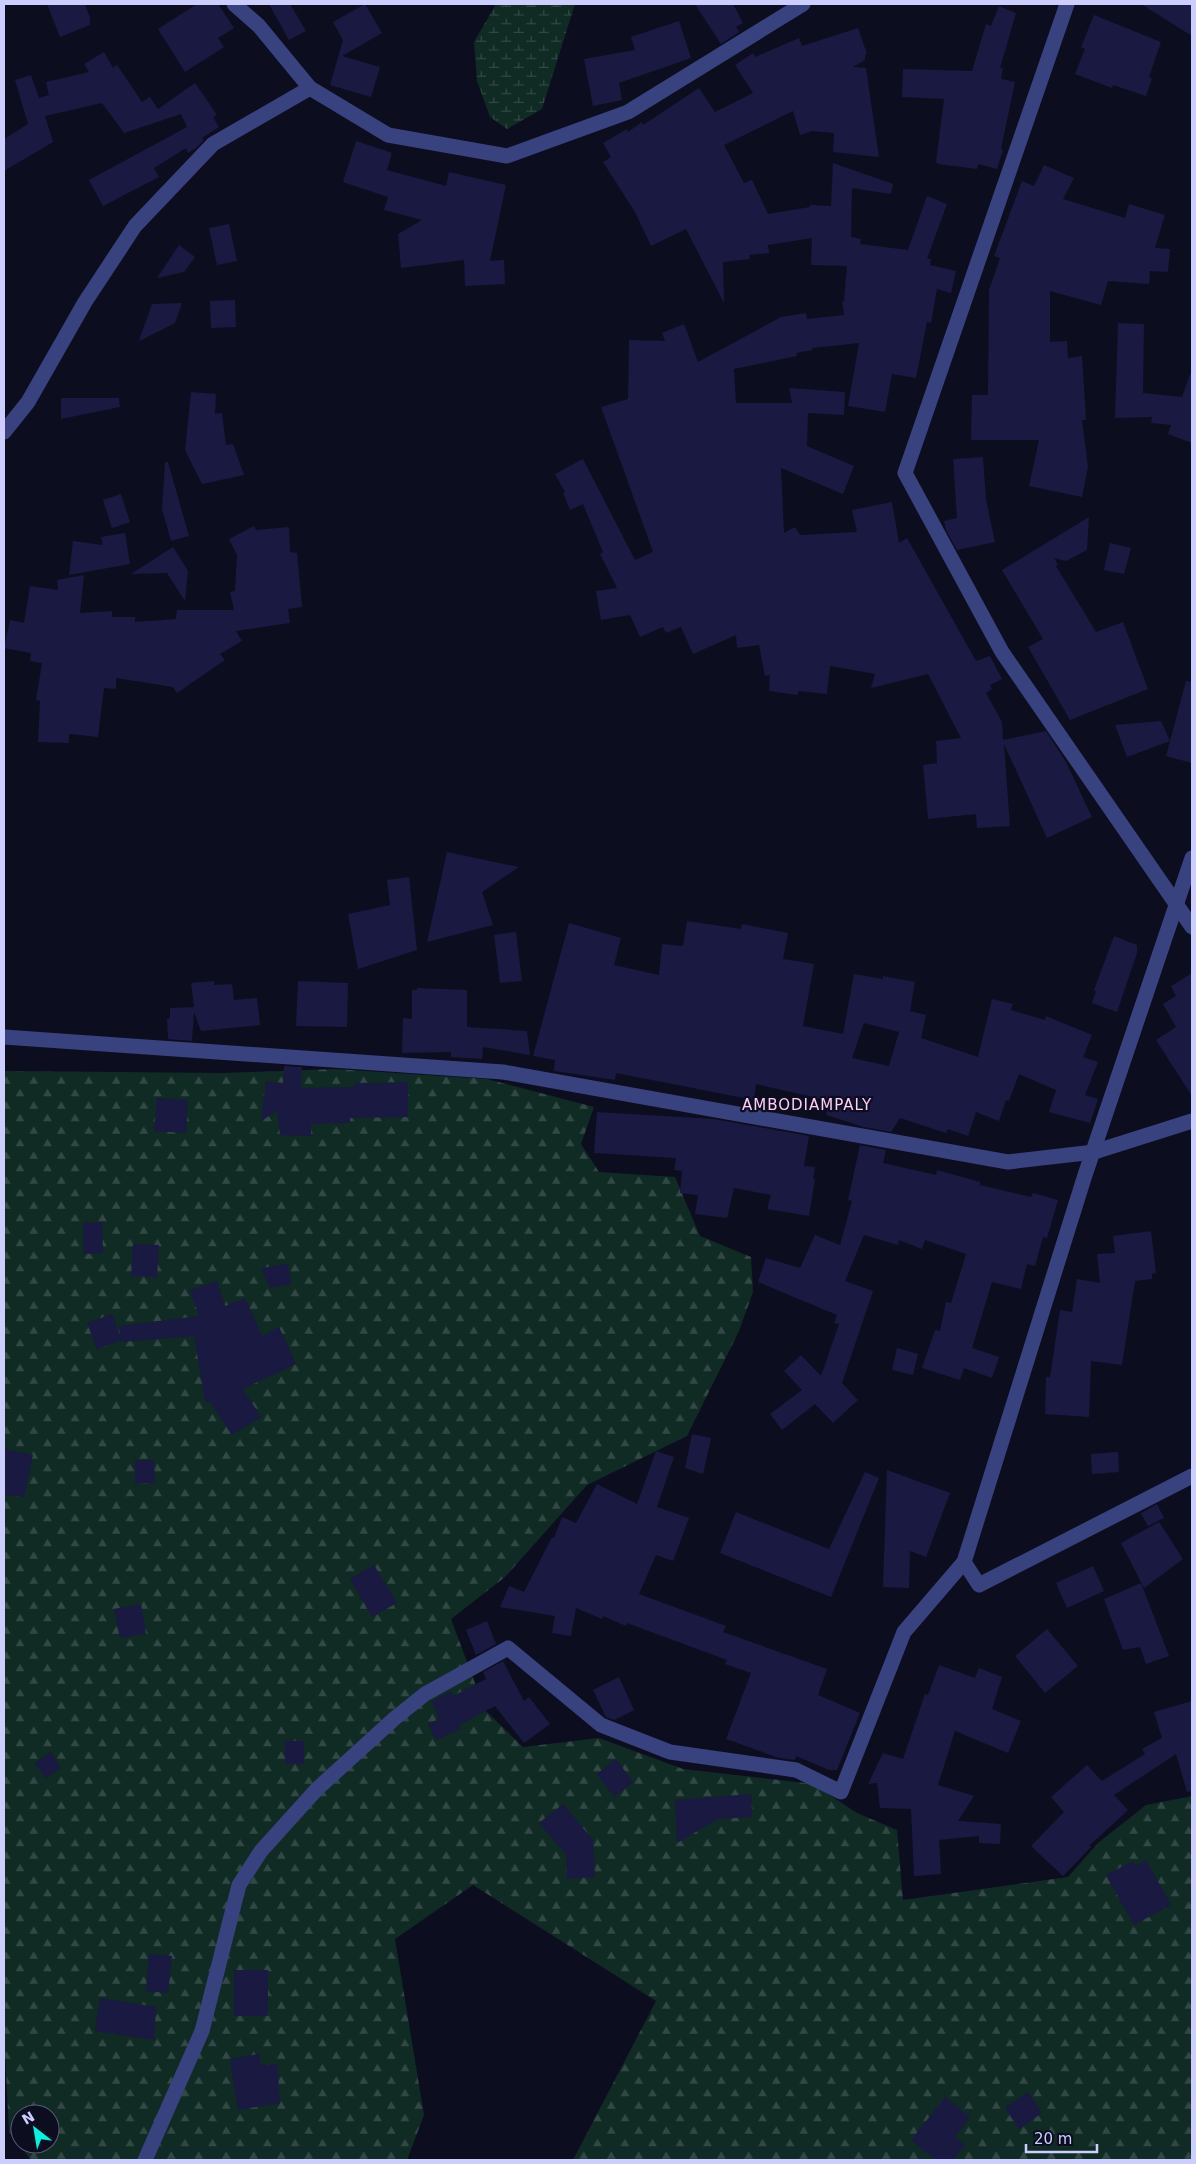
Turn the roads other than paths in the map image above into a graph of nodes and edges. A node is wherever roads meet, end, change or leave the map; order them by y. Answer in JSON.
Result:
{"nodes":[{"id":1,"x":234,"y":4,"type":"edge"},
{"id":2,"x":803,"y":4,"type":"edge"},
{"id":3,"x":1067,"y":4,"type":"edge"},
{"id":4,"x":310,"y":88,"type":"junction"},
{"id":5,"x":4,"y":432,"type":"edge"},
{"id":6,"x":1192,"y":858,"type":"edge"},
{"id":7,"x":1176,"y":903,"type":"junction"},
{"id":8,"x":1192,"y":927,"type":"edge"},
{"id":9,"x":4,"y":1037,"type":"edge"},
{"id":10,"x":1192,"y":1122,"type":"edge"},
{"id":11,"x":1094,"y":1152,"type":"junction"},
{"id":12,"x":1192,"y":1476,"type":"edge"},
{"id":13,"x":964,"y":1562,"type":"junction"},
{"id":14,"x":145,"y":2160,"type":"edge"}],
"edges":[{"from":1,"to":4,"type":"street"},
{"from":2,"to":4,"type":"street"},
{"from":3,"to":7,"type":"street"},
{"from":4,"to":5,"type":"street"},
{"from":6,"to":7,"type":"street"},
{"from":7,"to":8,"type":"street"},
{"from":7,"to":11,"type":"street"},
{"from":9,"to":11,"type":"street"},
{"from":10,"to":11,"type":"street"},
{"from":11,"to":13,"type":"street"},
{"from":12,"to":13,"type":"street"},
{"from":13,"to":14,"type":"street"}]}
